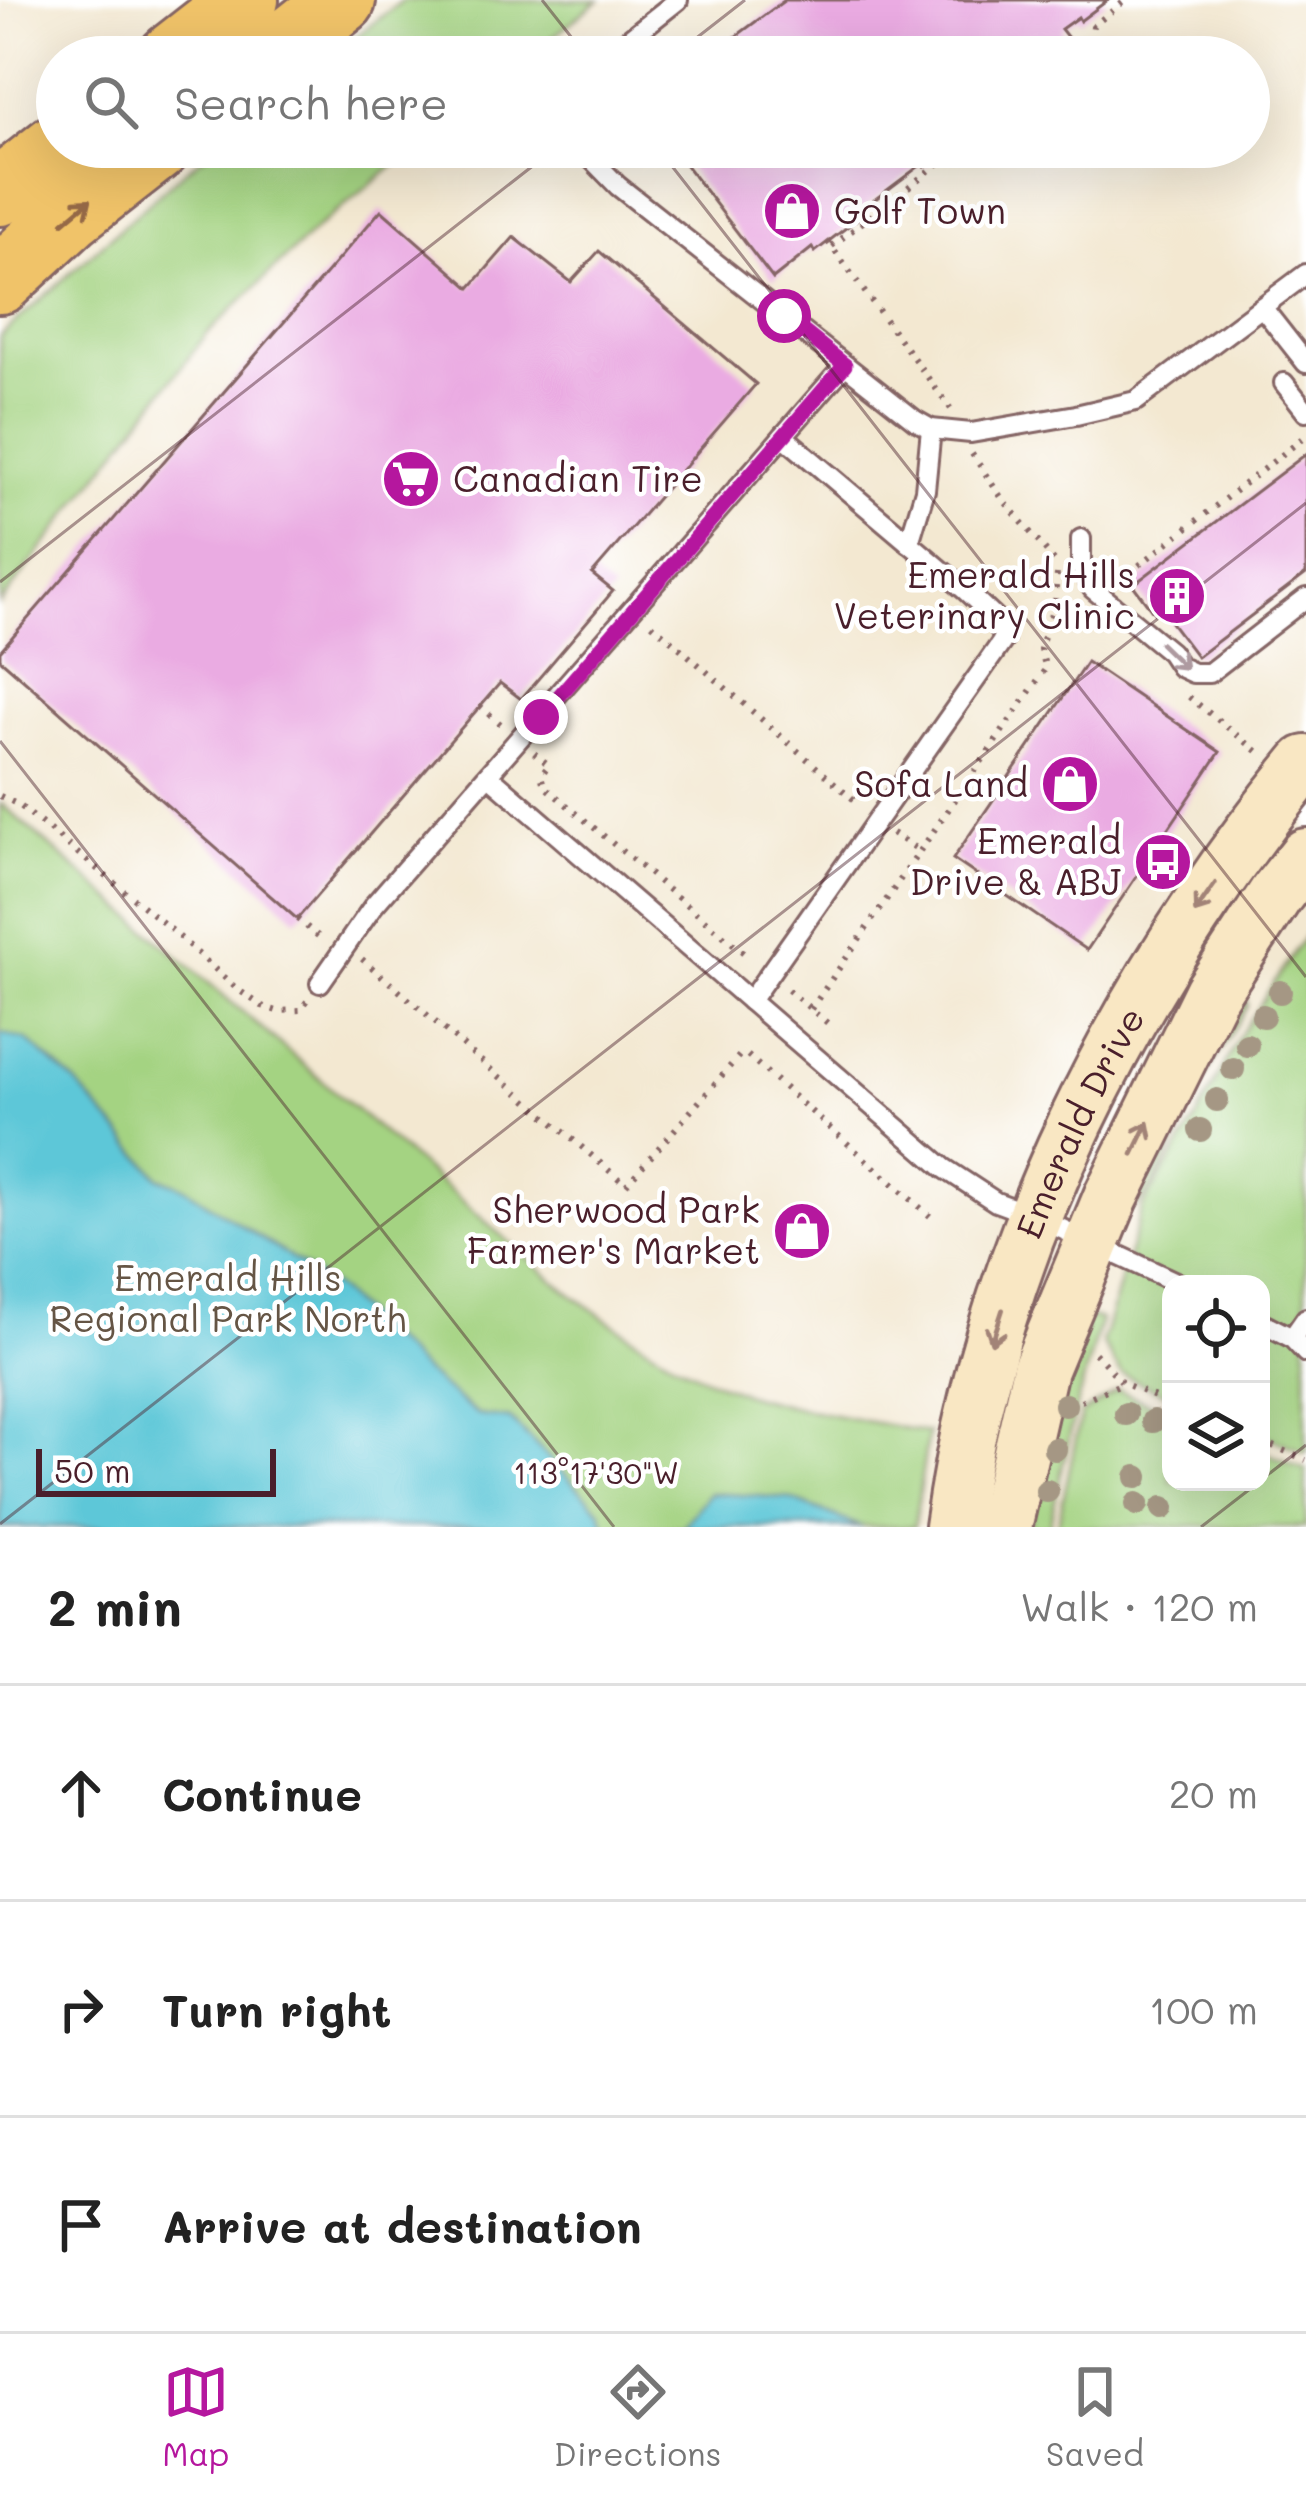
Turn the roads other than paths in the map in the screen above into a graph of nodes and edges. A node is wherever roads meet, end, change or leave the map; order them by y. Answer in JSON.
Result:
{"nodes":[{"id":1,"x":244,"y":0,"type":"edge"},
{"id":2,"x":343,"y":0,"type":"edge"},
{"id":3,"x":678,"y":0,"type":"edge"},
{"id":4,"x":199,"y":36,"type":"edge"},
{"id":5,"x":298,"y":36,"type":"edge"},
{"id":6,"x":633,"y":36,"type":"edge"},
{"id":7,"x":36,"y":164,"type":"edge"},
{"id":8,"x":130,"y":168,"type":"edge"},
{"id":9,"x":600,"y":168,"type":"edge"},
{"id":10,"x":0,"y":192,"type":"edge"},
{"id":11,"x":1306,"y":274,"type":"edge"},
{"id":12,"x":0,"y":280,"type":"edge"},
{"id":13,"x":1262,"y":307,"type":"junction"},
{"id":14,"x":1306,"y":363,"type":"edge"},
{"id":15,"x":845,"y":365,"type":"junction"},
{"id":16,"x":1284,"y":383,"type":"dead end"},
{"id":17,"x":1306,"y":411,"type":"edge"},
{"id":18,"x":931,"y":429,"type":"junction"},
{"id":19,"x":783,"y":436,"type":"junction"},
{"id":20,"x":1081,"y":539,"type":"dead end"},
{"id":21,"x":909,"y":543,"type":"junction"},
{"id":22,"x":1306,"y":598,"type":"edge"},
{"id":23,"x":1284,"y":758,"type":"edge"},
{"id":24,"x":488,"y":775,"type":"junction"},
{"id":25,"x":1306,"y":856,"type":"edge"},
{"id":26,"x":320,"y":983,"type":"road end"},
{"id":27,"x":749,"y":1001,"type":"junction"},
{"id":28,"x":1034,"y":1216,"type":"junction"},
{"id":29,"x":1091,"y":1244,"type":"junction"},
{"id":30,"x":1162,"y":1276,"type":"edge"},
{"id":31,"x":1306,"y":1318,"type":"edge"},
{"id":32,"x":1270,"y":1328,"type":"edge"},
{"id":33,"x":1299,"y":1346,"type":"edge"},
{"id":34,"x":952,"y":1527,"type":"edge"},
{"id":35,"x":1004,"y":1527,"type":"edge"}],
"edges":[{"from":1,"to":4,"type":"highway"},
{"from":2,"to":5,"type":"highway"},
{"from":3,"to":6,"type":"lane"},
{"from":7,"to":10,"type":"highway"},
{"from":12,"to":8,"type":"highway","one_way":true},
{"from":9,"to":15,"type":"lane"},
{"from":11,"to":13,"type":"lane"},
{"from":13,"to":14,"type":"lane"},
{"from":13,"to":18,"type":"lane"},
{"from":15,"to":18,"type":"lane"},
{"from":15,"to":19,"type":"lane"},
{"from":16,"to":17,"type":"lane"},
{"from":18,"to":21,"type":"lane"},
{"from":19,"to":21,"type":"lane"},
{"from":19,"to":24,"type":"lane"},
{"from":20,"to":22,"type":"lane","one_way":true},
{"from":21,"to":27,"type":"lane"},
{"from":23,"to":28,"type":"street","name":"Emerald Drive","one_way":true},
{"from":24,"to":26,"type":"lane"},
{"from":24,"to":27,"type":"lane"},
{"from":29,"to":25,"type":"street","name":"Emerald Drive","one_way":true},
{"from":27,"to":28,"type":"lane"},
{"from":28,"to":29,"type":"lane"},
{"from":28,"to":34,"type":"street","name":"Emerald Drive","one_way":true},
{"from":29,"to":30,"type":"lane"},
{"from":29,"to":35,"type":"street","name":"Emerald Drive"},
{"from":31,"to":33,"type":"lane"},
{"from":32,"to":33,"type":"lane"}]}
